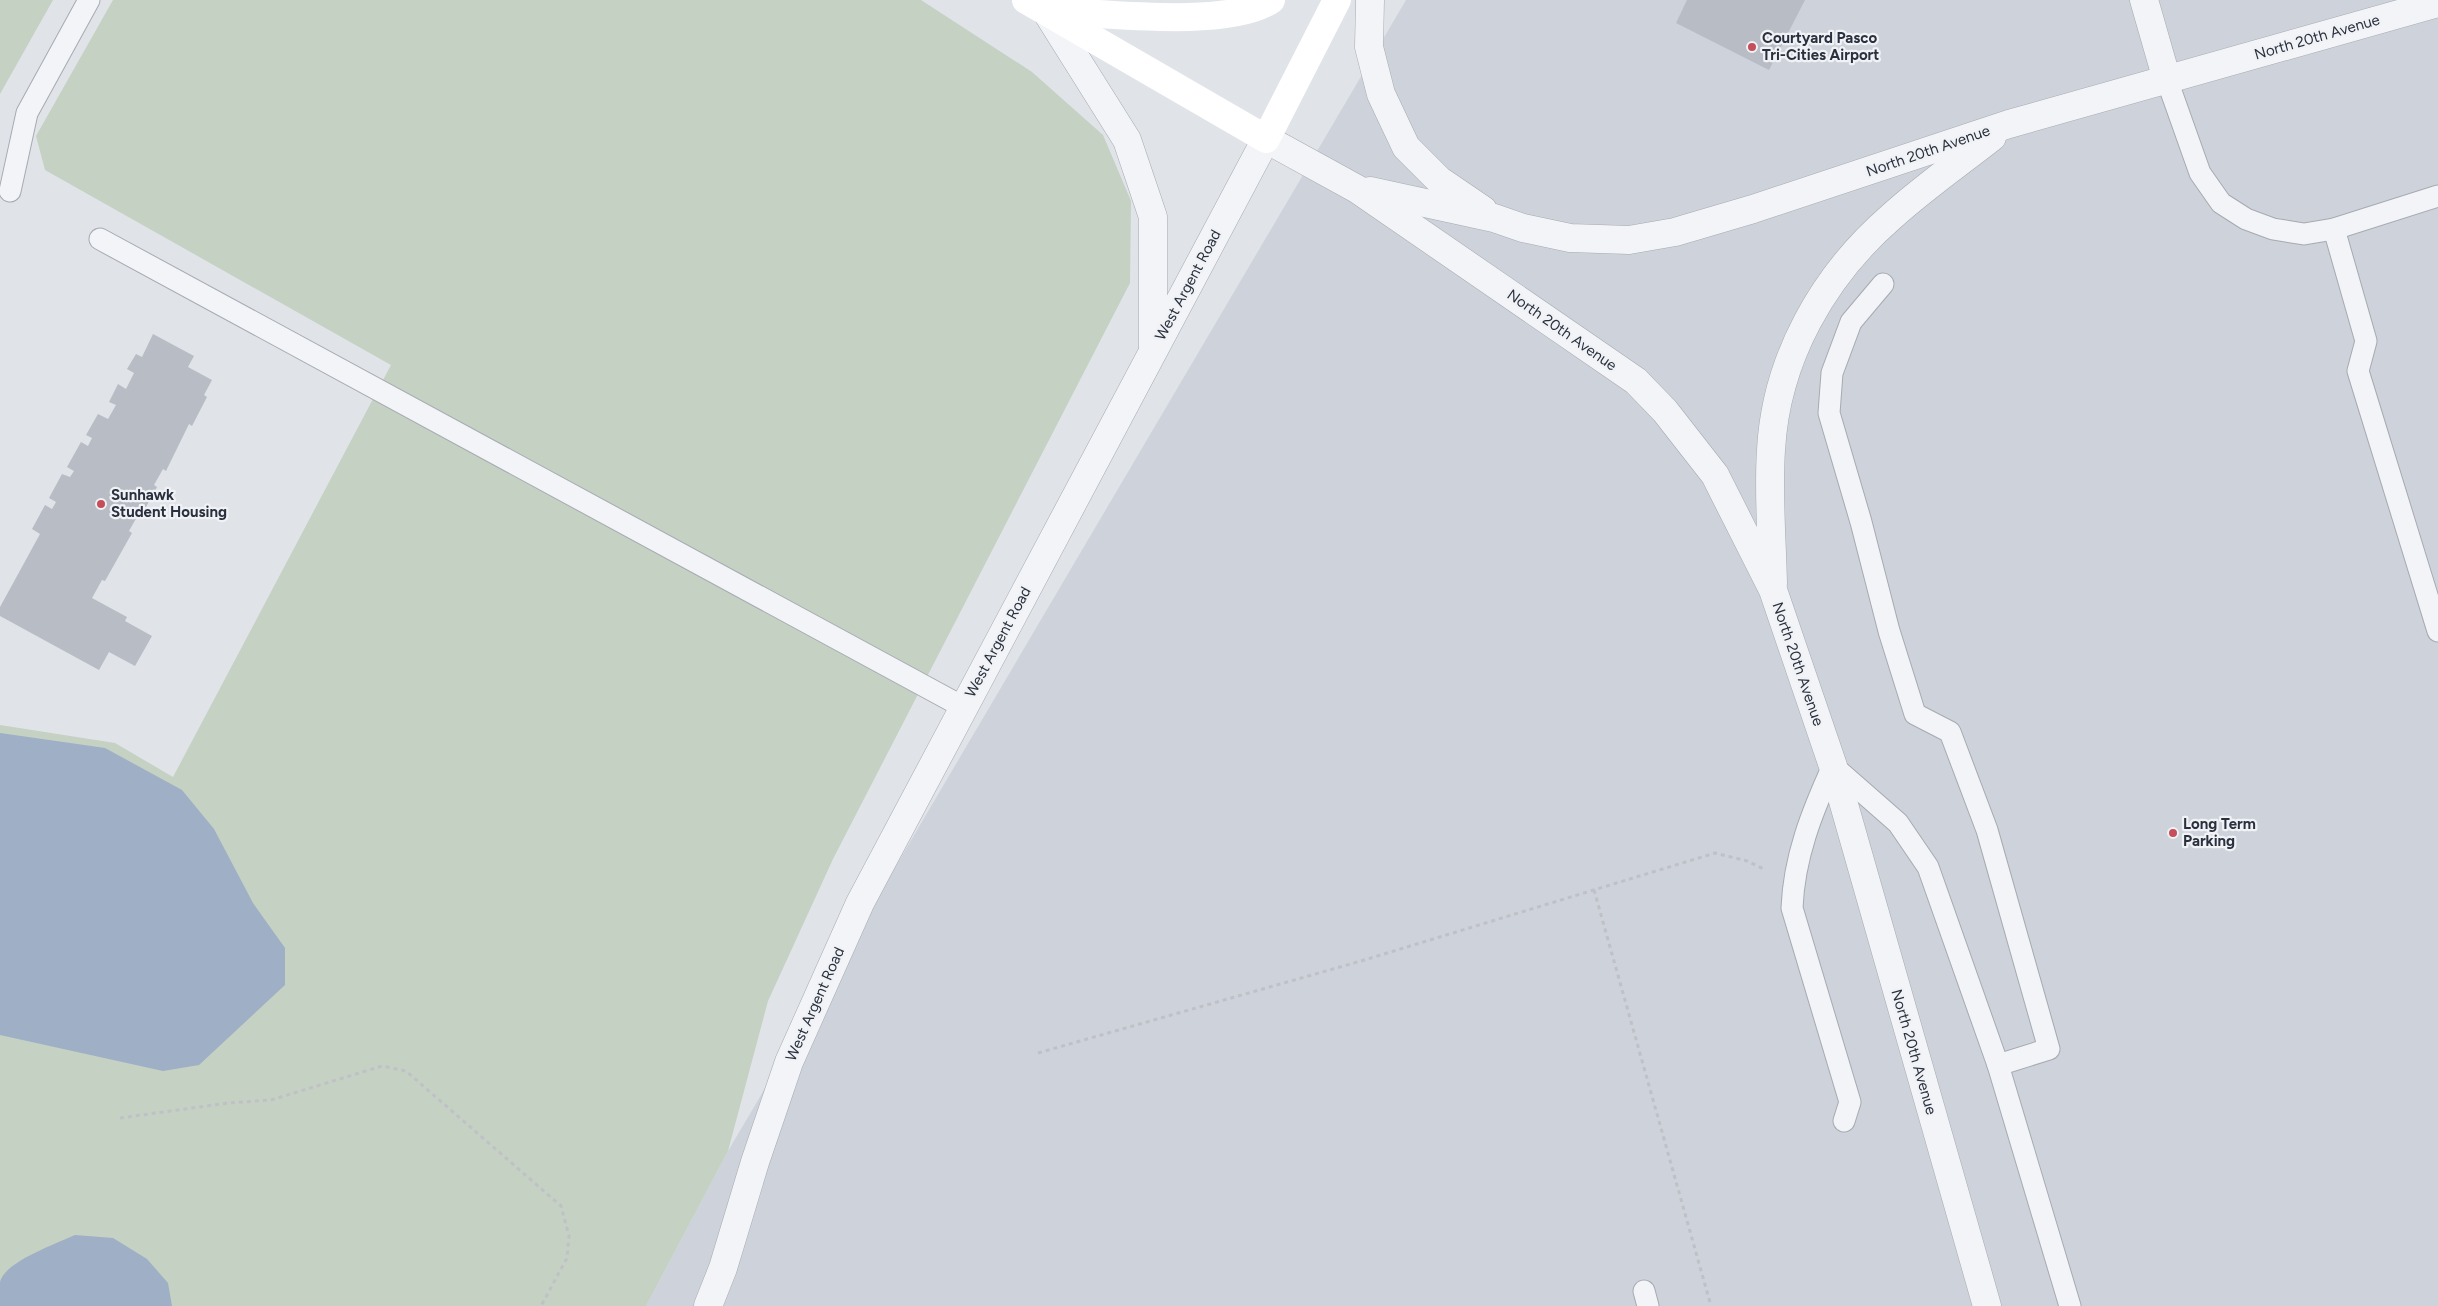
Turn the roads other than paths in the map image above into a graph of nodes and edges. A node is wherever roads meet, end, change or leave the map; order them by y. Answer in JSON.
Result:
{"nodes":[{"id":1,"x":89,"y":0,"type":"edge"},
{"id":2,"x":1271,"y":0,"type":"edge"},
{"id":3,"x":1337,"y":0,"type":"edge"},
{"id":4,"x":1370,"y":0,"type":"edge"},
{"id":5,"x":2144,"y":0,"type":"edge"},
{"id":6,"x":2438,"y":2,"type":"edge"},
{"id":7,"x":1036,"y":5,"type":"edge"},
{"id":8,"x":2167,"y":80,"type":"junction"},
{"id":9,"x":2009,"y":124,"type":"junction"},
{"id":10,"x":1266,"y":138,"type":"junction"},
{"id":11,"x":1357,"y":189,"type":"junction"},
{"id":12,"x":10,"y":191,"type":"dead end"},
{"id":13,"x":2438,"y":196,"type":"edge"},
{"id":14,"x":1494,"y":218,"type":"junction"},
{"id":15,"x":2334,"y":229,"type":"junction"},
{"id":16,"x":100,"y":239,"type":"dead end"},
{"id":17,"x":1883,"y":284,"type":"dead end"},
{"id":18,"x":1153,"y":350,"type":"junction"},
{"id":19,"x":1773,"y":590,"type":"junction"},
{"id":20,"x":2438,"y":631,"type":"edge"},
{"id":21,"x":963,"y":707,"type":"junction"},
{"id":22,"x":1833,"y":766,"type":"junction"},
{"id":23,"x":1998,"y":1065,"type":"junction"},
{"id":24,"x":1844,"y":1121,"type":"dead end"},
{"id":25,"x":708,"y":1306,"type":"edge"},
{"id":26,"x":1986,"y":1306,"type":"edge"},
{"id":27,"x":2070,"y":1306,"type":"edge"}],
"edges":[{"from":1,"to":12,"type":"lane"},
{"from":2,"to":7,"type":"main road"},
{"from":3,"to":10,"type":"main road","name":"West Argent Road"},
{"from":4,"to":14,"type":"street"},
{"from":5,"to":8,"type":"street"},
{"from":6,"to":8,"type":"street","name":"North 20th Avenue"},
{"from":7,"to":10,"type":"main road"},
{"from":7,"to":18,"type":"street"},
{"from":8,"to":9,"type":"street","name":"North 20th Avenue"},
{"from":8,"to":15,"type":"lane"},
{"from":9,"to":14,"type":"street","name":"North 20th Avenue"},
{"from":9,"to":19,"type":"street"},
{"from":10,"to":11,"type":"street","name":"North 20th Avenue"},
{"from":10,"to":18,"type":"street","name":"West Argent Road"},
{"from":11,"to":14,"type":"street","name":"North 20th Avenue"},
{"from":11,"to":19,"type":"street","name":"North 20th Avenue"},
{"from":13,"to":15,"type":"lane"},
{"from":15,"to":20,"type":"lane"},
{"from":16,"to":21,"type":"lane"},
{"from":17,"to":23,"type":"lane"},
{"from":18,"to":21,"type":"street","name":"West Argent Road"},
{"from":19,"to":22,"type":"street","name":"North 20th Avenue"},
{"from":21,"to":25,"type":"street","name":"West Argent Road"},
{"from":22,"to":23,"type":"lane"},
{"from":22,"to":24,"type":"lane"},
{"from":22,"to":26,"type":"street","name":"North 20th Avenue"},
{"from":23,"to":27,"type":"lane"}]}
